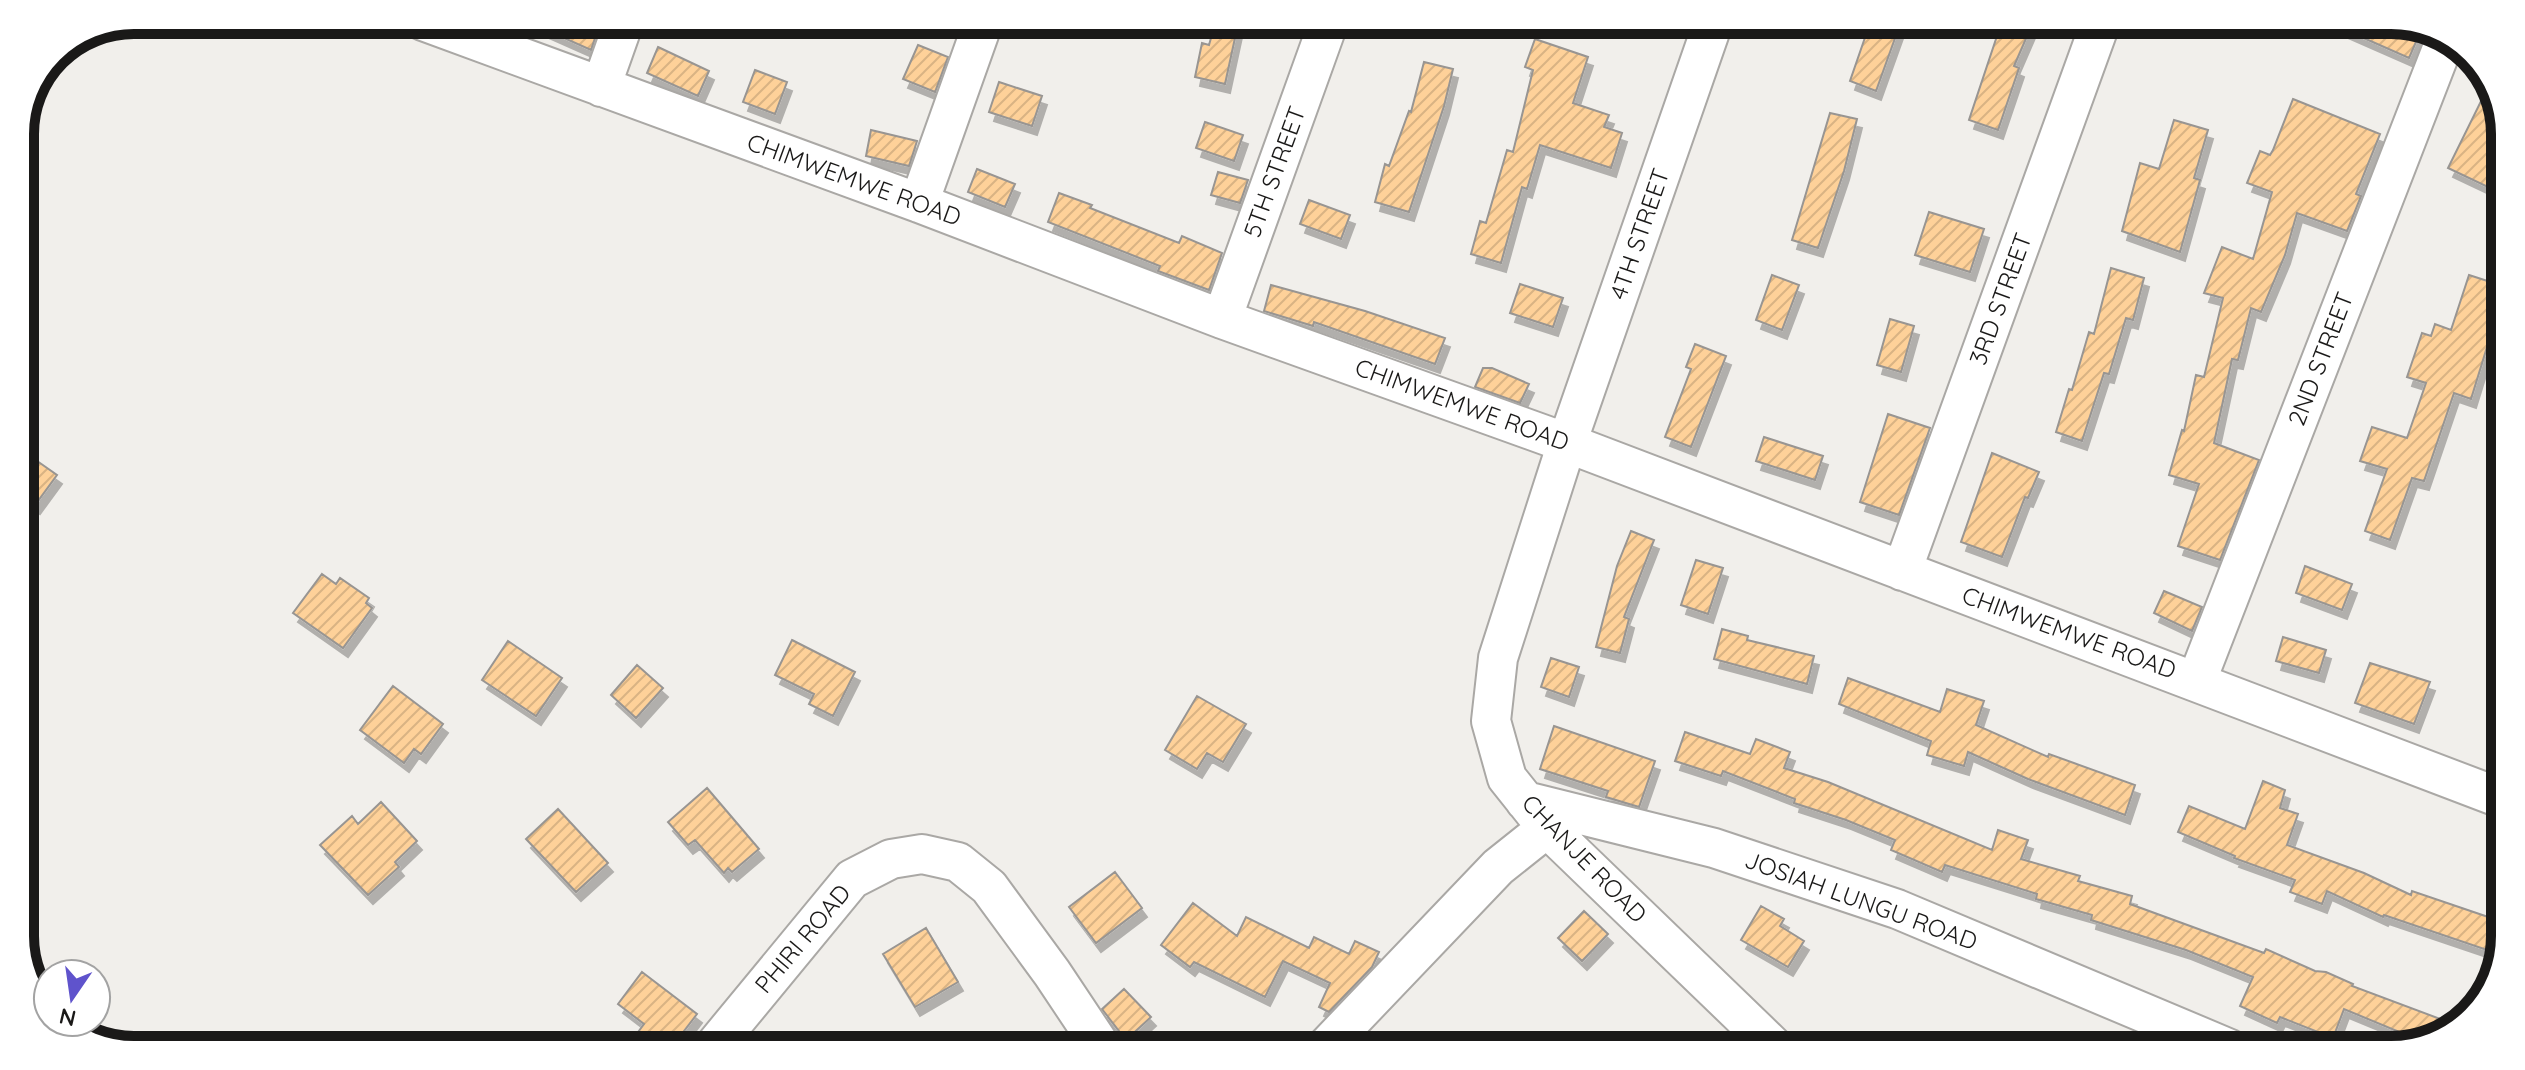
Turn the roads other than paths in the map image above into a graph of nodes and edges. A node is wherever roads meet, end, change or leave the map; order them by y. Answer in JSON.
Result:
{"nodes":[{"id":1,"x":458,"y":34,"type":"edge"},
{"id":2,"x":620,"y":34,"type":"edge"},
{"id":3,"x":979,"y":34,"type":"edge"},
{"id":4,"x":1324,"y":34,"type":"edge"},
{"id":5,"x":1709,"y":34,"type":"edge"},
{"id":6,"x":2096,"y":34,"type":"edge"},
{"id":7,"x":2442,"y":48,"type":"edge"},
{"id":8,"x":601,"y":87,"type":"junction"},
{"id":9,"x":919,"y":203,"type":"junction"},
{"id":10,"x":1222,"y":319,"type":"junction"},
{"id":11,"x":1567,"y":443,"type":"junction"},
{"id":12,"x":1902,"y":571,"type":"junction"},
{"id":13,"x":2197,"y":680,"type":"junction"},
{"id":14,"x":2491,"y":794,"type":"edge"},
{"id":15,"x":1536,"y":814,"type":"junction"},
{"id":16,"x":723,"y":1036,"type":"edge"},
{"id":17,"x":1094,"y":1036,"type":"edge"},
{"id":18,"x":1337,"y":1036,"type":"edge"},
{"id":19,"x":1763,"y":1036,"type":"edge"},
{"id":20,"x":2199,"y":1036,"type":"edge"}],
"edges":[{"from":1,"to":8,"type":"street","name":"CHIMWEMWE ROAD"},
{"from":2,"to":8,"type":"street"},
{"from":3,"to":9,"type":"street"},
{"from":4,"to":10,"type":"street","name":"5TH STREET"},
{"from":5,"to":11,"type":"street","name":"4TH STREET"},
{"from":6,"to":12,"type":"street","name":"3RD STREET"},
{"from":7,"to":13,"type":"street","name":"2ND STREET"},
{"from":8,"to":9,"type":"street","name":"CHIMWEMWE ROAD"},
{"from":9,"to":10,"type":"street","name":"CHIMWEMWE ROAD"},
{"from":10,"to":11,"type":"street","name":"CHIMWEMWE ROAD"},
{"from":11,"to":12,"type":"street","name":"CHIMWEMWE ROAD"},
{"from":11,"to":15,"type":"street","name":"CHANJE ROAD"},
{"from":12,"to":13,"type":"street","name":"CHIMWEMWE ROAD"},
{"from":13,"to":14,"type":"street","name":"CHIMWEMWE ROAD"},
{"from":15,"to":18,"type":"street"},
{"from":15,"to":19,"type":"street","name":"CHANJE ROAD"},
{"from":15,"to":20,"type":"street","name":"JOSIAH LUNGU ROAD"},
{"from":16,"to":17,"type":"street","name":"PHIRI ROAD"}]}
